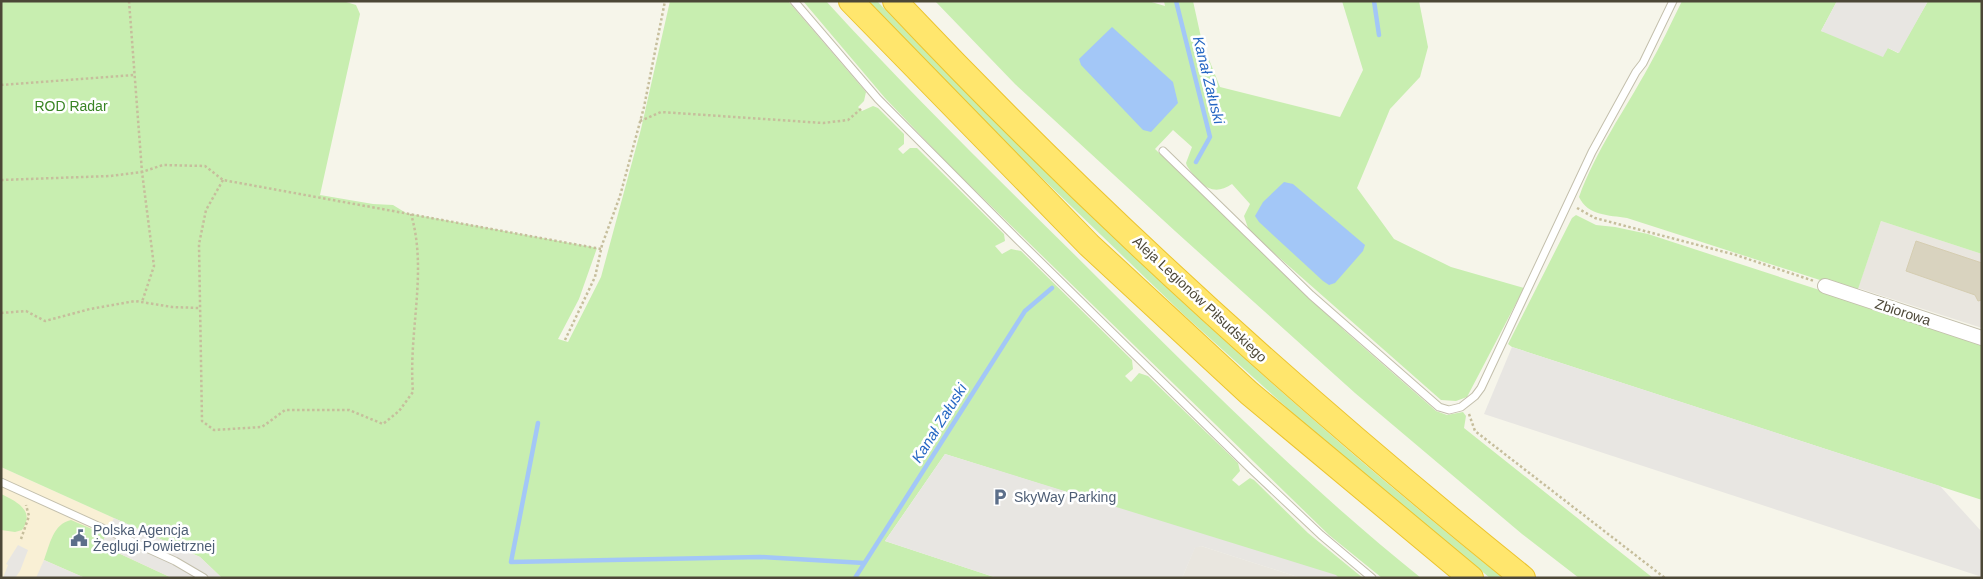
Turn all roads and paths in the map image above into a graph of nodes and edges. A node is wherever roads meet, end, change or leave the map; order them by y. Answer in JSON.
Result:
{"nodes":[{"id":1,"x":129,"y":1,"type":"edge"},
{"id":2,"x":665,"y":1,"type":"edge"},
{"id":3,"x":794,"y":1,"type":"edge"},
{"id":4,"x":851,"y":1,"type":"edge"},
{"id":5,"x":895,"y":1,"type":"edge"},
{"id":6,"x":1673,"y":1,"type":"edge"},
{"id":7,"x":134,"y":75,"type":"junction"},
{"id":8,"x":1,"y":85,"type":"edge"},
{"id":9,"x":862,"y":108,"type":"dead end"},
{"id":10,"x":640,"y":121,"type":"junction"},
{"id":11,"x":1163,"y":150,"type":"dead end"},
{"id":12,"x":142,"y":172,"type":"junction"},
{"id":13,"x":1,"y":180,"type":"edge"},
{"id":14,"x":223,"y":180,"type":"junction"},
{"id":15,"x":1568,"y":200,"type":"junction"},
{"id":16,"x":411,"y":214,"type":"junction"},
{"id":17,"x":601,"y":249,"type":"junction"},
{"id":18,"x":1825,"y":286,"type":"joint"},
{"id":19,"x":142,"y":302,"type":"junction"},
{"id":20,"x":199,"y":308,"type":"junction"},
{"id":21,"x":1,"y":313,"type":"edge"},
{"id":22,"x":1982,"y":338,"type":"edge"},
{"id":23,"x":565,"y":340,"type":"dead end"},
{"id":24,"x":1466,"y":404,"type":"junction"},
{"id":25,"x":1,"y":482,"type":"edge"},
{"id":26,"x":25,"y":503,"type":"dead end"},
{"id":27,"x":20,"y":538,"type":"dead end"},
{"id":28,"x":204,"y":578,"type":"edge"},
{"id":29,"x":1372,"y":578,"type":"edge"},
{"id":30,"x":1471,"y":578,"type":"edge"},
{"id":31,"x":1523,"y":578,"type":"edge"},
{"id":32,"x":1665,"y":578,"type":"edge"}],
"edges":[{"from":1,"to":7,"type":"path"},
{"from":2,"to":10,"type":"path"},
{"from":3,"to":29,"type":"lane"},
{"from":4,"to":30,"type":"highway"},
{"from":5,"to":31,"type":"highway","name":"Aleja Legionów Piłsudskiego"},
{"from":6,"to":15,"type":"lane"},
{"from":7,"to":8,"type":"path"},
{"from":7,"to":12,"type":"path"},
{"from":9,"to":10,"type":"path"},
{"from":10,"to":17,"type":"path"},
{"from":11,"to":24,"type":"lane"},
{"from":12,"to":13,"type":"path"},
{"from":12,"to":14,"type":"path"},
{"from":12,"to":19,"type":"path"},
{"from":14,"to":16,"type":"path"},
{"from":14,"to":20,"type":"path"},
{"from":15,"to":18,"type":"path"},
{"from":15,"to":24,"type":"lane"},
{"from":16,"to":17,"type":"path"},
{"from":16,"to":20,"type":"path"},
{"from":17,"to":23,"type":"path"},
{"from":18,"to":22,"type":"street","name":"Zbiorowa"},
{"from":19,"to":20,"type":"path"},
{"from":19,"to":21,"type":"path"},
{"from":24,"to":32,"type":"path"},
{"from":25,"to":28,"type":"lane"},
{"from":26,"to":27,"type":"path"}]}
